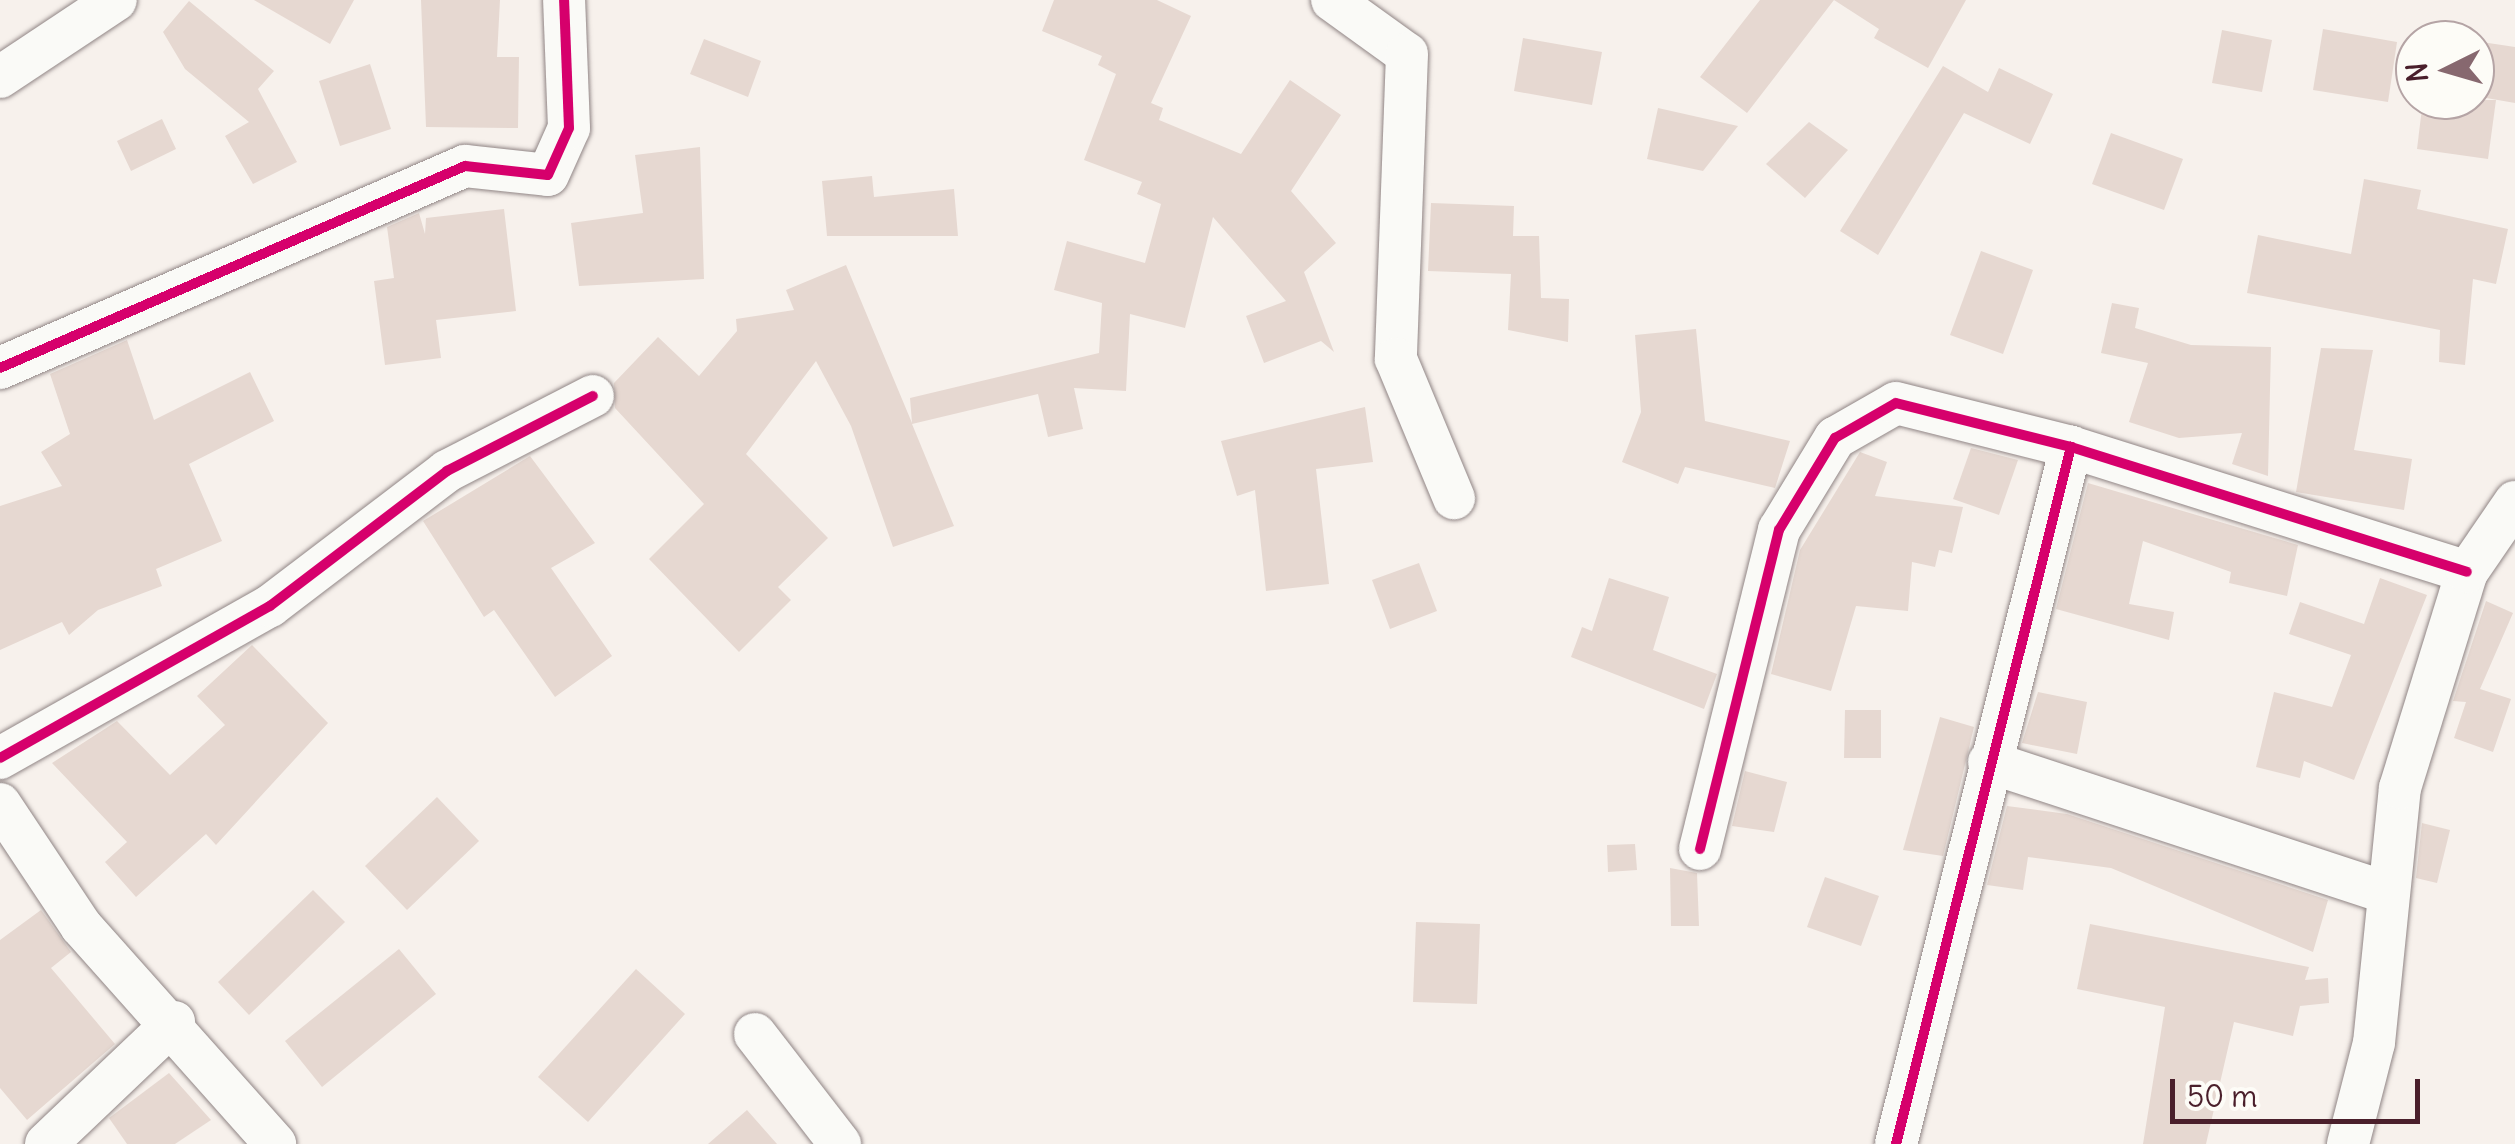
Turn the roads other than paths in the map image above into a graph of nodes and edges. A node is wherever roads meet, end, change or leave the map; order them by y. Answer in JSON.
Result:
{"nodes":[{"id":1,"x":116,"y":0,"type":"edge"},
{"id":2,"x":564,"y":0,"type":"edge"},
{"id":3,"x":1332,"y":0,"type":"edge"},
{"id":4,"x":0,"y":76,"type":"edge"},
{"id":5,"x":0,"y":368,"type":"edge"},
{"id":6,"x":593,"y":396,"type":"dead end"},
{"id":7,"x":2071,"y":447,"type":"junction"},
{"id":8,"x":1454,"y":498,"type":"dead end"},
{"id":9,"x":2515,"y":502,"type":"edge"},
{"id":10,"x":2467,"y":572,"type":"junction"},
{"id":11,"x":0,"y":758,"type":"edge"},
{"id":12,"x":1989,"y":762,"type":"junction"},
{"id":13,"x":0,"y":804,"type":"edge"},
{"id":14,"x":1700,"y":849,"type":"dead end"},
{"id":15,"x":2386,"y":892,"type":"junction"},
{"id":16,"x":174,"y":1022,"type":"junction"},
{"id":17,"x":755,"y":1034,"type":"dead end"},
{"id":18,"x":46,"y":1144,"type":"edge"},
{"id":19,"x":276,"y":1144,"type":"edge"},
{"id":20,"x":840,"y":1144,"type":"edge"},
{"id":21,"x":1896,"y":1144,"type":"edge"},
{"id":22,"x":2348,"y":1144,"type":"edge"}],
"edges":[{"from":1,"to":4,"type":"street"},
{"from":2,"to":5,"type":"street"},
{"from":3,"to":8,"type":"street"},
{"from":6,"to":11,"type":"street"},
{"from":7,"to":10,"type":"street"},
{"from":7,"to":12,"type":"street"},
{"from":7,"to":14,"type":"street"},
{"from":9,"to":10,"type":"street"},
{"from":10,"to":15,"type":"street"},
{"from":12,"to":15,"type":"street"},
{"from":12,"to":21,"type":"street"},
{"from":13,"to":16,"type":"street"},
{"from":15,"to":22,"type":"street"},
{"from":16,"to":18,"type":"street"},
{"from":16,"to":19,"type":"street"},
{"from":17,"to":20,"type":"street"}]}
